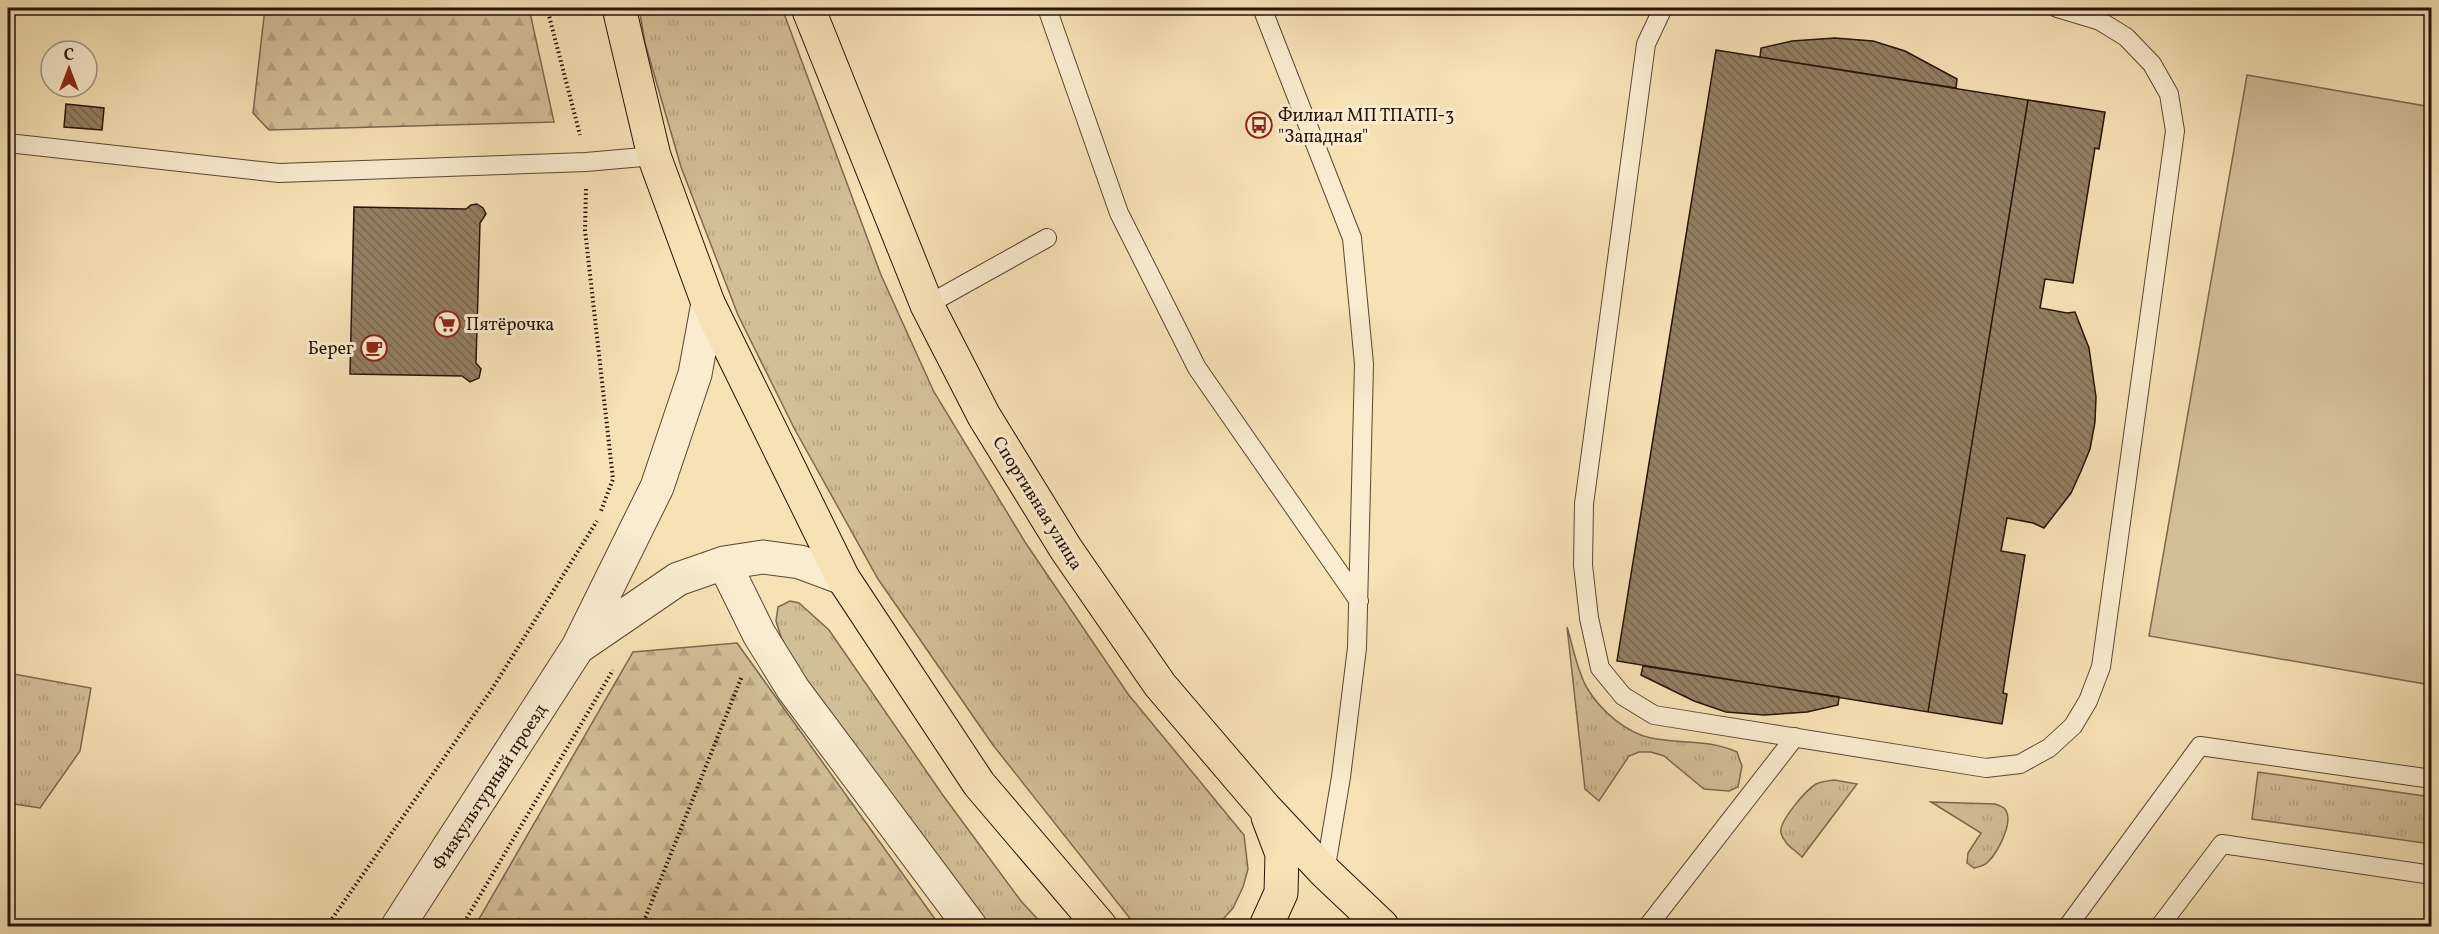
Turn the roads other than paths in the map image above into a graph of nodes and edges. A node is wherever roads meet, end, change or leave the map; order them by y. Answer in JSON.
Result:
{"nodes":[{"id":1,"x":619,"y":8,"type":"edge"},
{"id":2,"x":808,"y":8,"type":"edge"},
{"id":3,"x":1047,"y":8,"type":"edge"},
{"id":4,"x":1262,"y":8,"type":"edge"},
{"id":5,"x":1663,"y":8,"type":"edge"},
{"id":6,"x":2057,"y":8,"type":"edge"},
{"id":7,"x":8,"y":143,"type":"edge"},
{"id":8,"x":654,"y":156,"type":"junction"},
{"id":9,"x":1047,"y":238,"type":"dead end"},
{"id":10,"x":708,"y":303,"type":"junction"},
{"id":11,"x":927,"y":305,"type":"junction"},
{"id":12,"x":724,"y":563,"type":"junction"},
{"id":13,"x":843,"y":578,"type":"junction"},
{"id":14,"x":1359,"y":601,"type":"junction"},
{"id":15,"x":578,"y":646,"type":"junction"},
{"id":16,"x":1796,"y":737,"type":"junction"},
{"id":17,"x":2432,"y":779,"type":"edge"},
{"id":18,"x":1265,"y":808,"type":"junction"},
{"id":19,"x":1325,"y":872,"type":"junction"},
{"id":20,"x":2432,"y":875,"type":"edge"},
{"id":21,"x":398,"y":927,"type":"edge"},
{"id":22,"x":970,"y":927,"type":"edge"},
{"id":23,"x":1100,"y":927,"type":"edge"},
{"id":24,"x":1266,"y":927,"type":"edge"},
{"id":25,"x":1382,"y":927,"type":"edge"},
{"id":26,"x":1648,"y":927,"type":"edge"},
{"id":27,"x":2068,"y":927,"type":"edge"},
{"id":28,"x":2160,"y":927,"type":"edge"}],
"edges":[{"from":1,"to":8,"type":"main road"},
{"from":2,"to":11,"type":"main road","name":"Спортивная улица"},
{"from":3,"to":14,"type":"lane"},
{"from":4,"to":14,"type":"lane"},
{"from":5,"to":16,"type":"lane"},
{"from":6,"to":16,"type":"lane"},
{"from":7,"to":8,"type":"lane"},
{"from":8,"to":10,"type":"main road"},
{"from":9,"to":11,"type":"lane"},
{"from":10,"to":13,"type":"main road"},
{"from":10,"to":15,"type":"street","name":"Физкультурный проезд"},
{"from":11,"to":18,"type":"main road","name":"Спортивная улица"},
{"from":12,"to":13,"type":"street"},
{"from":12,"to":15,"type":"street"},
{"from":12,"to":22,"type":"street"},
{"from":13,"to":23,"type":"main road"},
{"from":14,"to":19,"type":"lane"},
{"from":15,"to":21,"type":"street","name":"Физкультурный проезд"},
{"from":16,"to":26,"type":"lane"},
{"from":17,"to":27,"type":"lane"},
{"from":18,"to":19,"type":"main road","name":"Спортивная улица"},
{"from":18,"to":24,"type":"main road"},
{"from":19,"to":25,"type":"main road","name":"Спортивная улица"},
{"from":20,"to":28,"type":"lane"}]}
